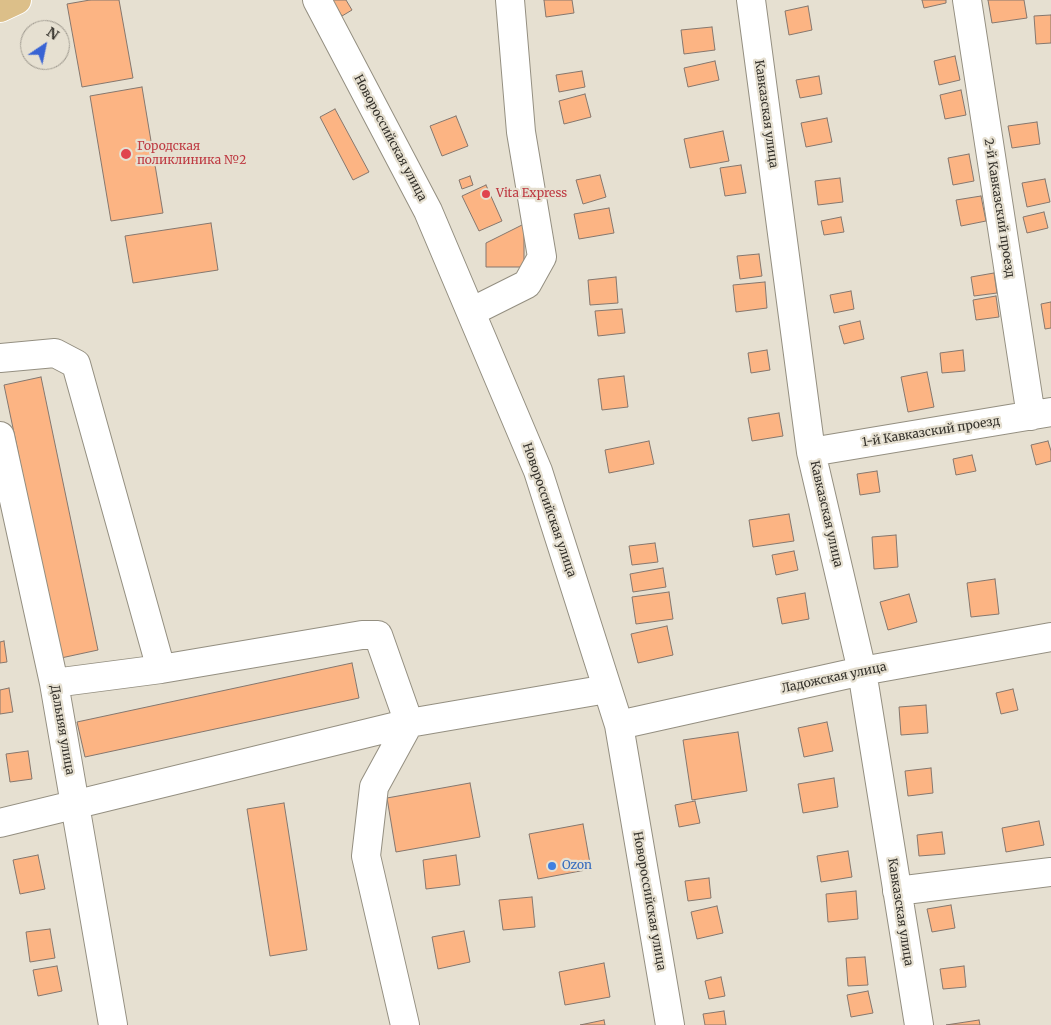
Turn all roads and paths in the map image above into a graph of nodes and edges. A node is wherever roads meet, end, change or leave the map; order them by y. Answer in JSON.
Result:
{"nodes":[{"id":1,"x":17,"y":0,"type":"edge"},
{"id":2,"x":317,"y":0,"type":"edge"},
{"id":3,"x":510,"y":0,"type":"edge"},
{"id":4,"x":751,"y":0,"type":"edge"},
{"id":5,"x":967,"y":0,"type":"edge"},
{"id":6,"x":0,"y":8,"type":"edge"},
{"id":7,"x":471,"y":312,"type":"junction"},
{"id":8,"x":0,"y":358,"type":"edge"},
{"id":9,"x":1041,"y":414,"type":"edge"},
{"id":10,"x":0,"y":436,"type":"edge"},
{"id":11,"x":811,"y":452,"type":"junction"},
{"id":12,"x":1051,"y":637,"type":"edge"},
{"id":13,"x":161,"y":669,"type":"junction"},
{"id":14,"x":862,"y":671,"type":"junction"},
{"id":15,"x":54,"y":683,"type":"junction"},
{"id":16,"x":607,"y":689,"type":"junction"},
{"id":17,"x":409,"y":723,"type":"junction"},
{"id":18,"x":619,"y":725,"type":"junction"},
{"id":19,"x":74,"y":805,"type":"junction"},
{"id":20,"x":0,"y":823,"type":"edge"},
{"id":21,"x":1051,"y":872,"type":"edge"},
{"id":22,"x":897,"y":892,"type":"junction"},
{"id":23,"x":113,"y":1025,"type":"edge"},
{"id":24,"x":405,"y":1025,"type":"edge"},
{"id":25,"x":670,"y":1025,"type":"edge"},
{"id":26,"x":919,"y":1025,"type":"edge"}],
"edges":[{"from":1,"to":6,"type":"main road"},
{"from":2,"to":7,"type":"street","name":"Новороссийская улица"},
{"from":3,"to":7,"type":"street"},
{"from":4,"to":11,"type":"street","name":"Кавказская улица"},
{"from":5,"to":9,"type":"street","name":"2-й Кавказский проезд"},
{"from":7,"to":16,"type":"street","name":"Новороссийская улица"},
{"from":8,"to":13,"type":"street"},
{"from":9,"to":11,"type":"street","name":"1-й Кавказский проезд"},
{"from":10,"to":15,"type":"street","name":"Дальняя улица"},
{"from":11,"to":14,"type":"street","name":"Кавказская улица"},
{"from":12,"to":14,"type":"street","name":"Ладожская улица"},
{"from":13,"to":15,"type":"street"},
{"from":13,"to":17,"type":"street"},
{"from":14,"to":18,"type":"street","name":"Ладожская улица"},
{"from":14,"to":22,"type":"street","name":"Кавказская улица"},
{"from":15,"to":19,"type":"street","name":"Дальняя улица"},
{"from":16,"to":17,"type":"street"},
{"from":16,"to":18,"type":"street","name":"Новороссийская улица"},
{"from":17,"to":19,"type":"street"},
{"from":17,"to":24,"type":"street"},
{"from":18,"to":25,"type":"street","name":"Новороссийская улица"},
{"from":19,"to":20,"type":"street"},
{"from":19,"to":23,"type":"street","name":"Дальняя улица"},
{"from":21,"to":22,"type":"street"},
{"from":22,"to":26,"type":"street","name":"Кавказская улица"}]}
